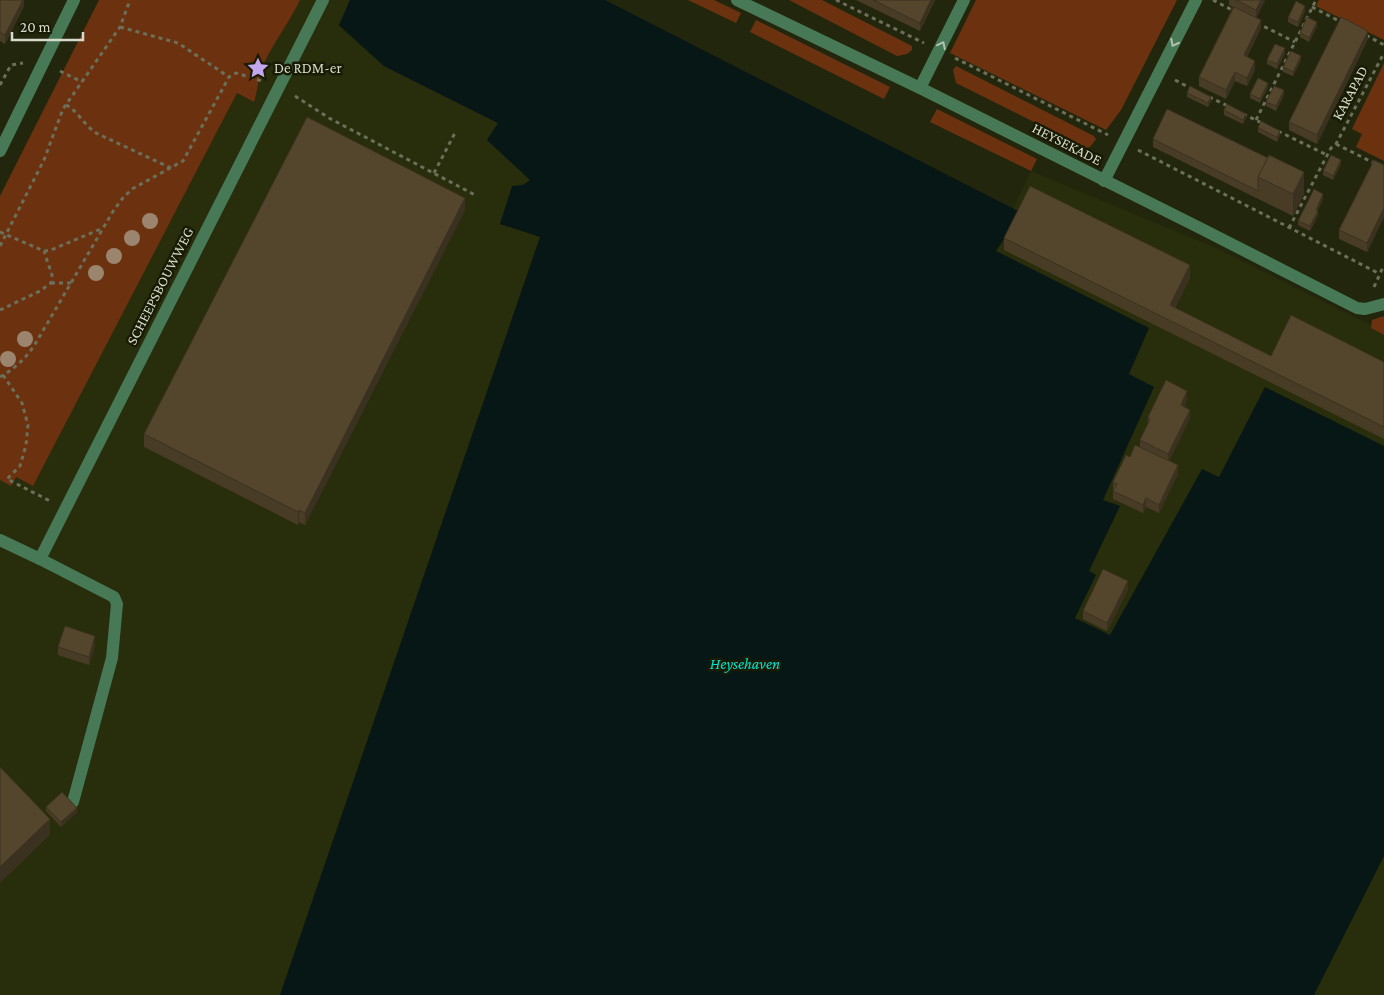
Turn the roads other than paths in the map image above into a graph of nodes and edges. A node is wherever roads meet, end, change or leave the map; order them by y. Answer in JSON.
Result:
{"nodes":[{"id":1,"x":74,"y":0,"type":"edge"},
{"id":2,"x":323,"y":0,"type":"edge"},
{"id":3,"x":737,"y":0,"type":"edge"},
{"id":4,"x":964,"y":0,"type":"edge"},
{"id":5,"x":1196,"y":0,"type":"edge"},
{"id":6,"x":920,"y":88,"type":"junction"},
{"id":7,"x":0,"y":151,"type":"edge"},
{"id":8,"x":1104,"y":181,"type":"junction"},
{"id":9,"x":1384,"y":304,"type":"edge"},
{"id":10,"x":0,"y":540,"type":"edge"},
{"id":11,"x":40,"y":559,"type":"junction"},
{"id":12,"x":73,"y":802,"type":"edge"}],
"edges":[{"from":1,"to":7,"type":"street"},
{"from":2,"to":11,"type":"street","name":"SCHEEPSBOUWWEG"},
{"from":3,"to":6,"type":"street","name":"HEYSEKADE"},
{"from":6,"to":4,"type":"street","one_way":true},
{"from":5,"to":8,"type":"street","one_way":true},
{"from":6,"to":8,"type":"street","name":"HEYSEKADE"},
{"from":8,"to":9,"type":"street","name":"HEYSEKADE"},
{"from":10,"to":11,"type":"street"},
{"from":11,"to":12,"type":"street"}]}
